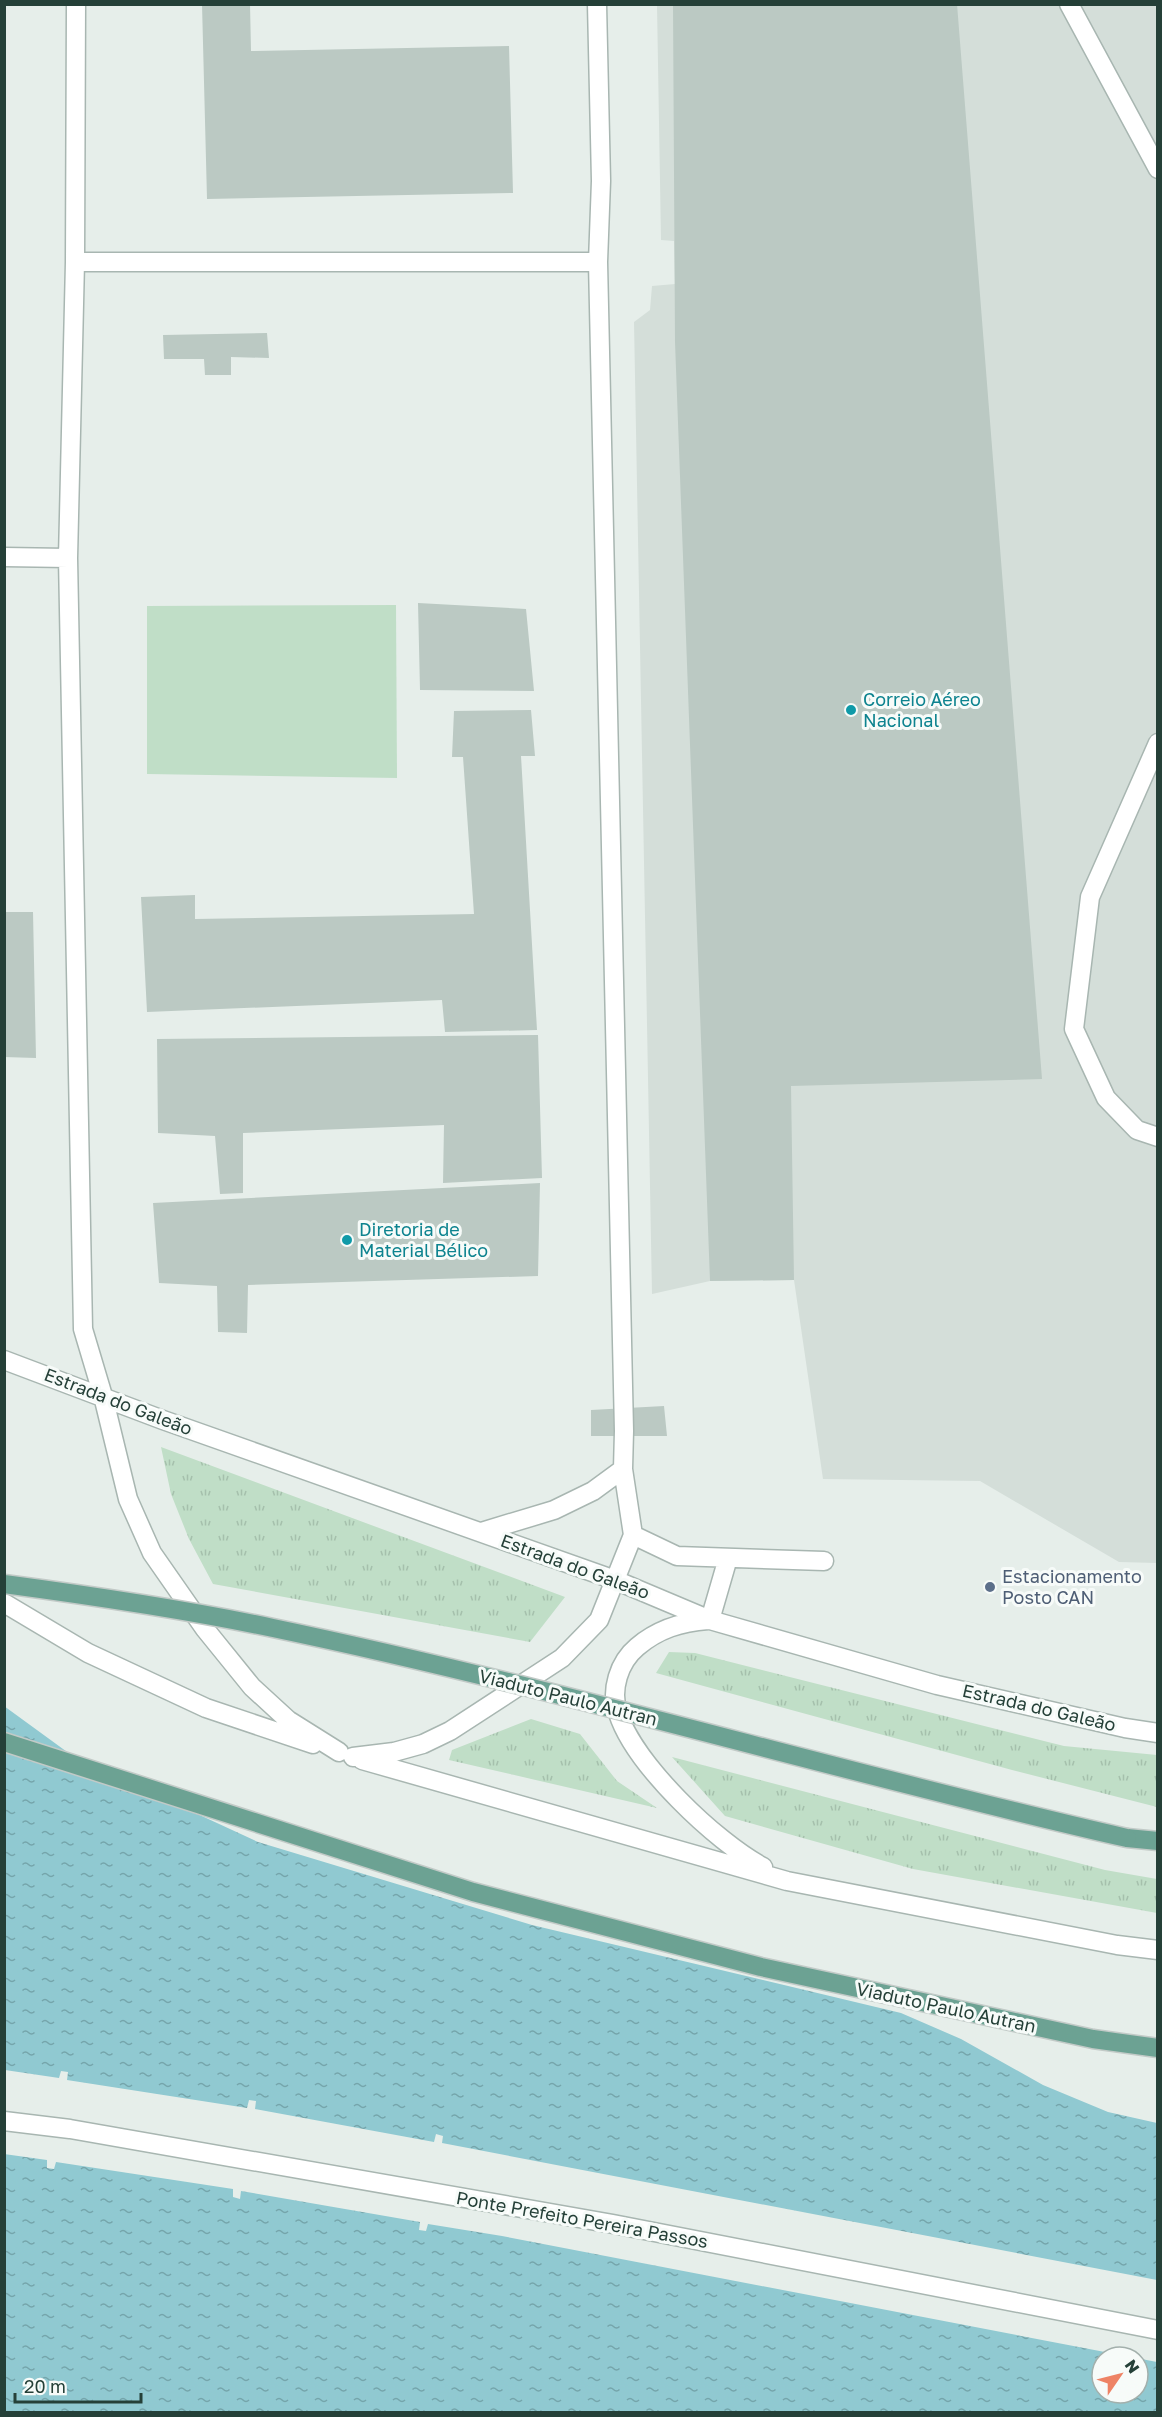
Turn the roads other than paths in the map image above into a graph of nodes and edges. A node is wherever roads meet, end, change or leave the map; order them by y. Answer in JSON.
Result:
{"nodes":[{"id":1,"x":76,"y":4,"type":"edge"},
{"id":2,"x":597,"y":4,"type":"edge"},
{"id":3,"x":1069,"y":4,"type":"edge"},
{"id":4,"x":1158,"y":169,"type":"edge"},
{"id":5,"x":598,"y":261,"type":"junction"},
{"id":6,"x":75,"y":262,"type":"junction"},
{"id":7,"x":4,"y":557,"type":"edge"},
{"id":8,"x":68,"y":558,"type":"junction"},
{"id":9,"x":1158,"y":743,"type":"edge"},
{"id":10,"x":1158,"y":1137,"type":"edge"},
{"id":11,"x":4,"y":1359,"type":"edge"},
{"id":12,"x":103,"y":1396,"type":"junction"},
{"id":13,"x":623,"y":1469,"type":"junction"},
{"id":14,"x":481,"y":1532,"type":"junction"},
{"id":15,"x":633,"y":1535,"type":"junction"},
{"id":16,"x":728,"y":1558,"type":"junction"},
{"id":17,"x":824,"y":1561,"type":"dead end"},
{"id":18,"x":615,"y":1580,"type":"junction"},
{"id":19,"x":4,"y":1584,"type":"edge"},
{"id":20,"x":4,"y":1602,"type":"edge"},
{"id":21,"x":710,"y":1620,"type":"junction"},
{"id":22,"x":1158,"y":1733,"type":"edge"},
{"id":23,"x":4,"y":1742,"type":"edge"},
{"id":24,"x":346,"y":1755,"type":"junction"},
{"id":25,"x":1158,"y":1841,"type":"edge"},
{"id":26,"x":788,"y":1881,"type":"junction"},
{"id":27,"x":1158,"y":1950,"type":"edge"},
{"id":28,"x":1158,"y":2048,"type":"edge"},
{"id":29,"x":4,"y":2121,"type":"edge"},
{"id":30,"x":1158,"y":2330,"type":"edge"}],
"edges":[{"from":1,"to":6,"type":"street"},
{"from":2,"to":5,"type":"street"},
{"from":3,"to":4,"type":"street"},
{"from":5,"to":6,"type":"street"},
{"from":5,"to":13,"type":"street"},
{"from":6,"to":8,"type":"street"},
{"from":7,"to":8,"type":"street"},
{"from":8,"to":12,"type":"street"},
{"from":9,"to":10,"type":"street"},
{"from":11,"to":12,"type":"street","name":"Estrada do Galeão"},
{"from":12,"to":14,"type":"street","name":"Estrada do Galeão"},
{"from":12,"to":24,"type":"street"},
{"from":13,"to":14,"type":"street"},
{"from":13,"to":15,"type":"street"},
{"from":14,"to":18,"type":"street","name":"Estrada do Galeão"},
{"from":15,"to":16,"type":"street"},
{"from":15,"to":18,"type":"street"},
{"from":16,"to":17,"type":"street"},
{"from":16,"to":21,"type":"street"},
{"from":18,"to":21,"type":"street","name":"Estrada do Galeão"},
{"from":18,"to":24,"type":"street"},
{"from":19,"to":25,"type":"main road","name":"Viaduto Paulo Autran","bridge":true},
{"from":20,"to":24,"type":"street"},
{"from":21,"to":22,"type":"street","name":"Estrada do Galeão"},
{"from":21,"to":26,"type":"street"},
{"from":23,"to":28,"type":"main road","name":"Viaduto Paulo Autran"},
{"from":24,"to":26,"type":"street"},
{"from":26,"to":27,"type":"street"},
{"from":29,"to":30,"type":"street","name":"Ponte Prefeito Pereira Passos"}]}
